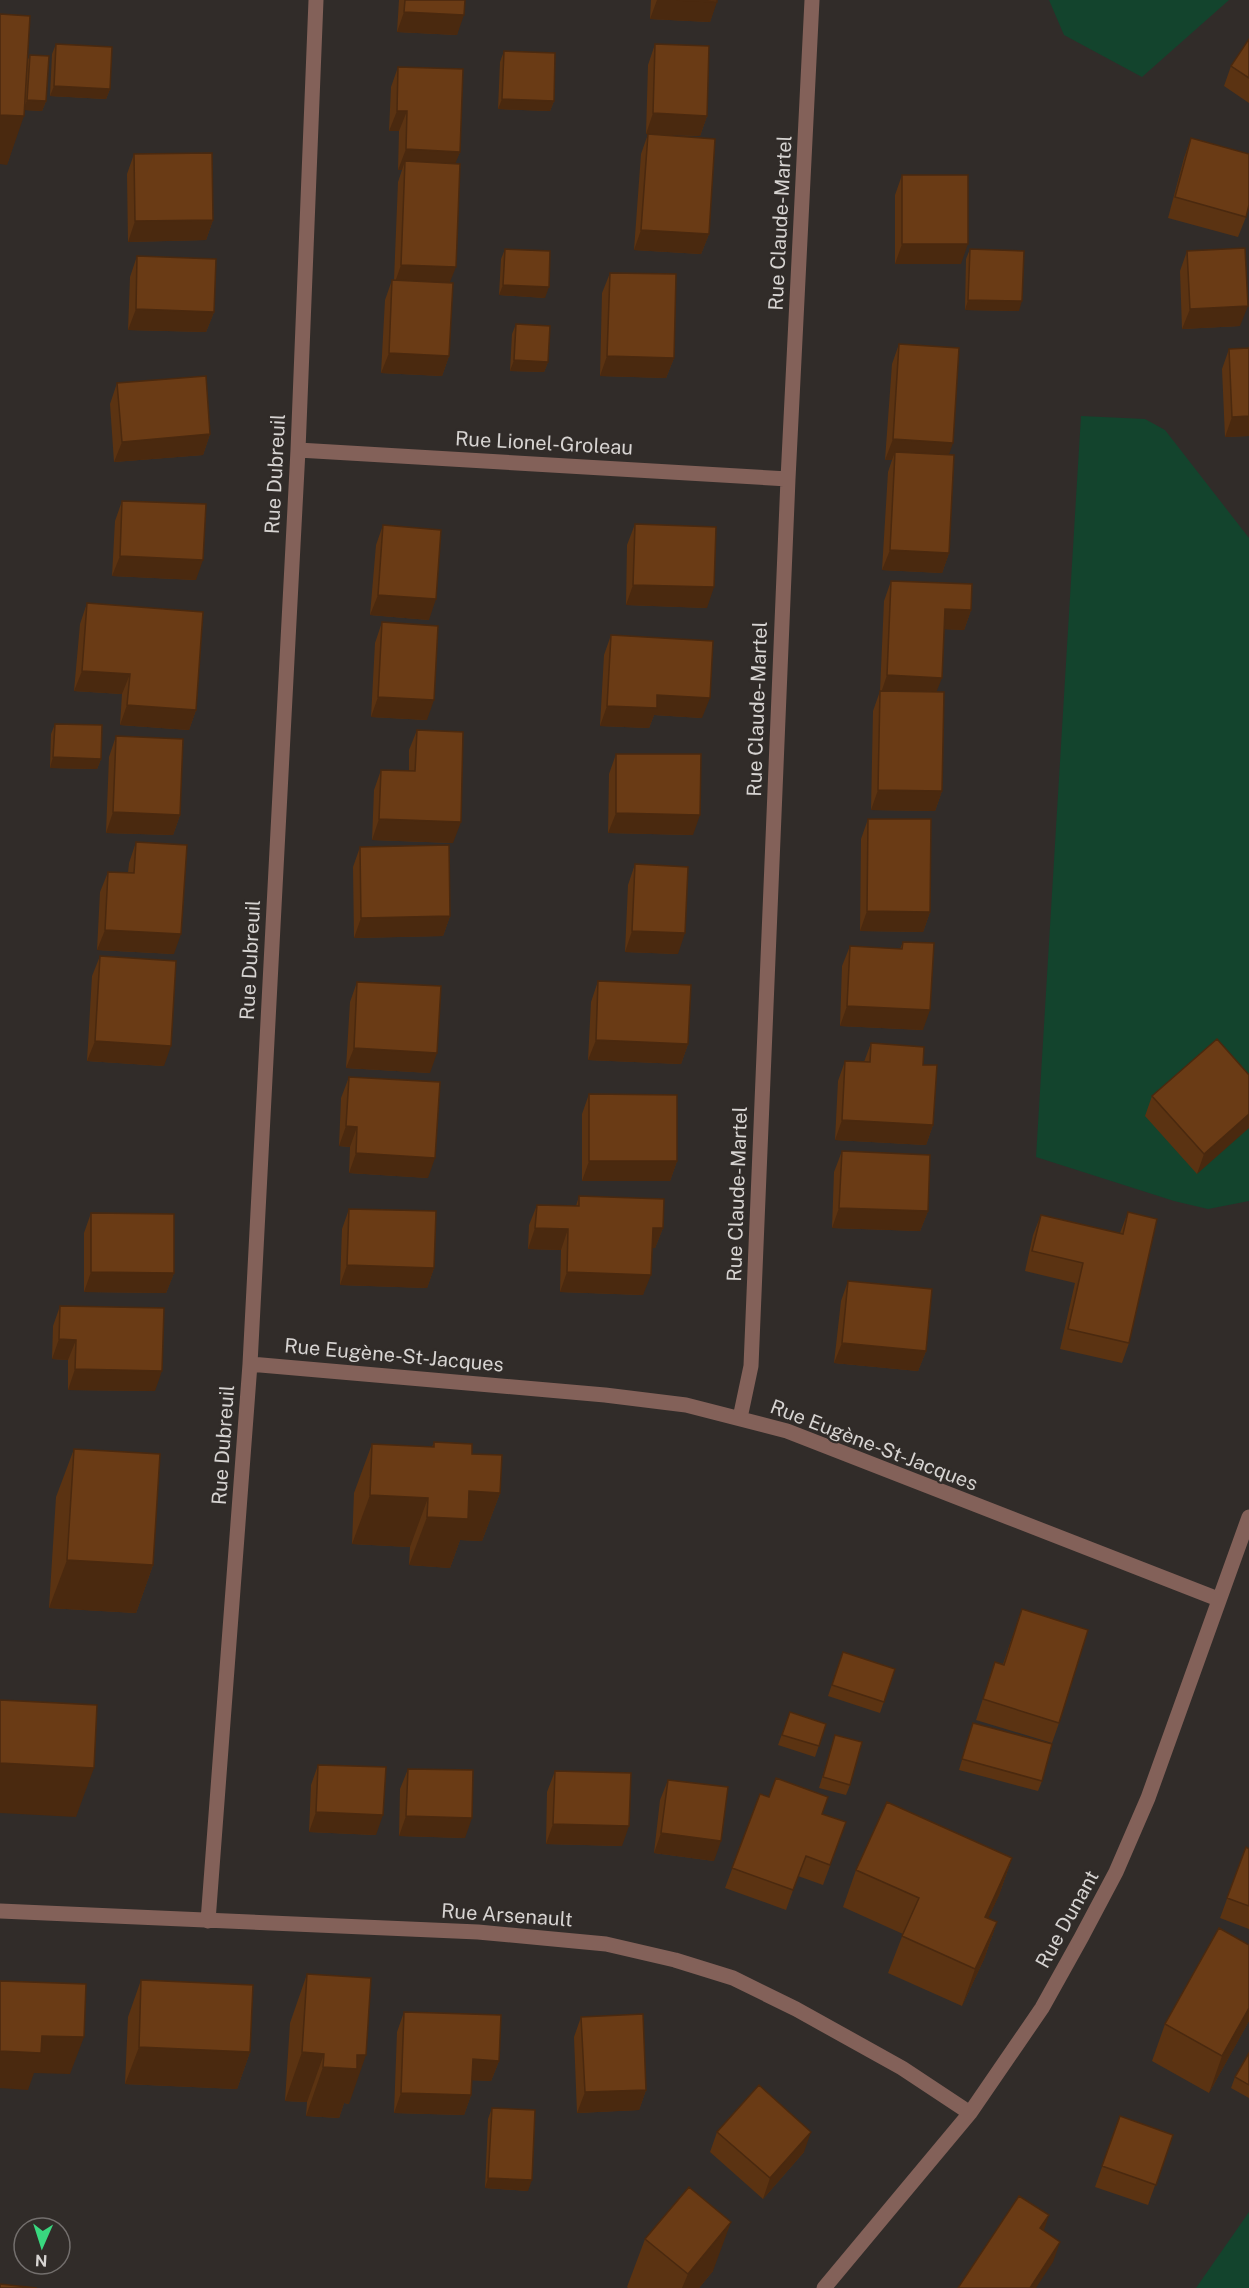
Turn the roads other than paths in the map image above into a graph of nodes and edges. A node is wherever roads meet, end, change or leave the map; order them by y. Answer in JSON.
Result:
{"nodes":[{"id":1,"x":316,"y":0,"type":"edge"},
{"id":2,"x":812,"y":0,"type":"edge"},
{"id":3,"x":298,"y":450,"type":"junction"},
{"id":4,"x":788,"y":479,"type":"junction"},
{"id":5,"x":250,"y":1364,"type":"junction"},
{"id":6,"x":740,"y":1418,"type":"junction"},
{"id":7,"x":1249,"y":1517,"type":"edge"},
{"id":8,"x":1218,"y":1599,"type":"junction"},
{"id":9,"x":0,"y":1911,"type":"edge"},
{"id":10,"x":208,"y":1921,"type":"junction"},
{"id":11,"x":970,"y":2113,"type":"junction"},
{"id":12,"x":824,"y":2288,"type":"edge"}],
"edges":[{"from":1,"to":3,"type":"street","name":"Rue Dubreuil"},
{"from":2,"to":4,"type":"street","name":"Rue Claude-Martel"},
{"from":3,"to":4,"type":"street","name":"Rue Lionel-Groleau"},
{"from":3,"to":5,"type":"street","name":"Rue Dubreuil"},
{"from":4,"to":6,"type":"street","name":"Rue Claude-Martel"},
{"from":5,"to":6,"type":"street","name":"Rue Eugène-St-Jacques"},
{"from":5,"to":10,"type":"street","name":"Rue Dubreuil"},
{"from":6,"to":8,"type":"street","name":"Rue Eugène-St-Jacques"},
{"from":7,"to":8,"type":"street","name":"Rue Dunant"},
{"from":8,"to":11,"type":"street","name":"Rue Dunant"},
{"from":9,"to":10,"type":"street","name":"Rue Arsenault"},
{"from":10,"to":11,"type":"street","name":"Rue Arsenault"},
{"from":11,"to":12,"type":"street","name":"Rue Dunant"}]}
